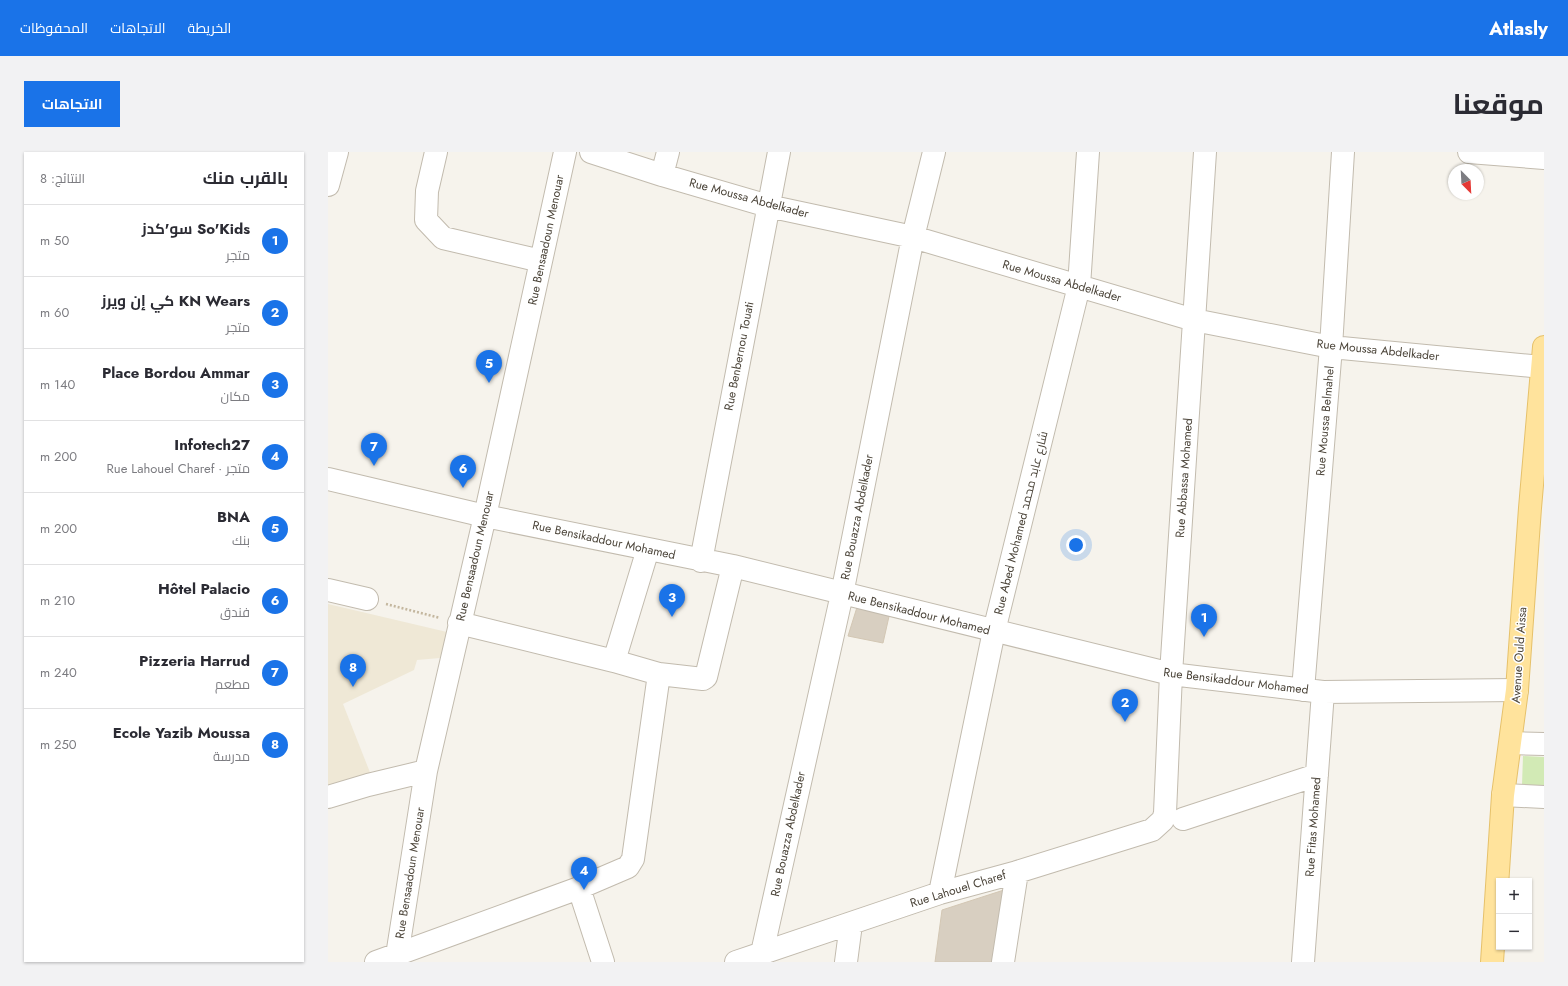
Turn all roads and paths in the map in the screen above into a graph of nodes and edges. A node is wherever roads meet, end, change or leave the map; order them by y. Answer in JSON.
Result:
{"nodes":[{"id":1,"x":337,"y":152,"type":"edge"},
{"id":2,"x":436,"y":152,"type":"edge"},
{"id":3,"x":565,"y":152,"type":"edge"},
{"id":4,"x":591,"y":152,"type":"edge"},
{"id":5,"x":668,"y":152,"type":"edge"},
{"id":6,"x":779,"y":152,"type":"edge"},
{"id":7,"x":934,"y":152,"type":"edge"},
{"id":8,"x":1088,"y":152,"type":"edge"},
{"id":9,"x":1205,"y":152,"type":"edge"},
{"id":10,"x":1343,"y":152,"type":"edge"},
{"id":11,"x":1469,"y":152,"type":"edge"},
{"id":12,"x":1544,"y":158,"type":"edge"},
{"id":13,"x":662,"y":175,"type":"junction"},
{"id":14,"x":328,"y":185,"type":"edge"},
{"id":15,"x":768,"y":206,"type":"junction"},
{"id":16,"x":913,"y":237,"type":"junction"},
{"id":17,"x":541,"y":261,"type":"junction"},
{"id":18,"x":1079,"y":286,"type":"junction"},
{"id":19,"x":1194,"y":320,"type":"junction"},
{"id":20,"x":1331,"y":347,"type":"junction"},
{"id":21,"x":1543,"y":357,"type":"edge"},
{"id":22,"x":328,"y":479,"type":"edge"},
{"id":23,"x":1537,"y":508,"type":"edge"},
{"id":24,"x":485,"y":516,"type":"junction"},
{"id":25,"x":648,"y":549,"type":"junction"},
{"id":26,"x":701,"y":561,"type":"junction"},
{"id":27,"x":733,"y":566,"type":"junction"},
{"id":28,"x":328,"y":590,"type":"edge"},
{"id":29,"x":842,"y":594,"type":"junction"},
{"id":30,"x":367,"y":599,"type":"joint"},
{"id":31,"x":460,"y":623,"type":"junction"},
{"id":32,"x":994,"y":631,"type":"junction"},
{"id":33,"x":614,"y":661,"type":"junction"},
{"id":34,"x":659,"y":674,"type":"junction"},
{"id":35,"x":1171,"y":674,"type":"junction"},
{"id":36,"x":1517,"y":690,"type":"junction"},
{"id":37,"x":1313,"y":691,"type":"junction"},
{"id":38,"x":1511,"y":743,"type":"junction"},
{"id":39,"x":1544,"y":744,"type":"edge"},
{"id":40,"x":426,"y":771,"type":"junction"},
{"id":41,"x":1317,"y":775,"type":"junction"},
{"id":42,"x":1503,"y":795,"type":"junction"},
{"id":43,"x":328,"y":797,"type":"edge"},
{"id":44,"x":1544,"y":797,"type":"edge"},
{"id":45,"x":1166,"y":805,"type":"joint"},
{"id":46,"x":1183,"y":819,"type":"dead end"},
{"id":47,"x":1017,"y":872,"type":"junction"},
{"id":48,"x":579,"y":888,"type":"junction"},
{"id":49,"x":940,"y":894,"type":"junction"},
{"id":50,"x":851,"y":924,"type":"junction"},
{"id":51,"x":762,"y":953,"type":"junction"},
{"id":52,"x":397,"y":958,"type":"edge"},
{"id":53,"x":376,"y":962,"type":"edge"},
{"id":54,"x":603,"y":962,"type":"edge"},
{"id":55,"x":736,"y":962,"type":"edge"},
{"id":56,"x":846,"y":962,"type":"edge"},
{"id":57,"x":1003,"y":962,"type":"edge"},
{"id":58,"x":1303,"y":962,"type":"edge"},
{"id":59,"x":1492,"y":962,"type":"edge"}],
"edges":[{"from":1,"to":14,"type":"street"},
{"from":2,"to":17,"type":"street"},
{"from":3,"to":17,"type":"street","name":"Rue Bensaadoun Menouar"},
{"from":4,"to":13,"type":"street","name":"Rue Moussa Abdelkader"},
{"from":5,"to":13,"type":"street"},
{"from":6,"to":15,"type":"street","name":"Rue Benbernou Touati"},
{"from":7,"to":16,"type":"street","name":"Rue Bouazza Abdelkader"},
{"from":8,"to":18,"type":"street","name":"Rue Abed Mohamed شارع عابد محمد"},
{"from":9,"to":19,"type":"street","name":"Rue Abbassa Mohamed"},
{"from":10,"to":20,"type":"street","name":"Rue Moussa Belmahel"},
{"from":11,"to":12,"type":"street"},
{"from":13,"to":15,"type":"street","name":"Rue Moussa Abdelkader"},
{"from":15,"to":16,"type":"street","name":"Rue Moussa Abdelkader"},
{"from":15,"to":26,"type":"street","name":"Rue Benbernou Touati"},
{"from":16,"to":18,"type":"street","name":"Rue Moussa Abdelkader"},
{"from":16,"to":29,"type":"street","name":"Rue Bouazza Abdelkader"},
{"from":17,"to":24,"type":"street","name":"Rue Bensaadoun Menouar"},
{"from":18,"to":19,"type":"street","name":"Rue Moussa Abdelkader"},
{"from":18,"to":32,"type":"street","name":"Rue Abed Mohamed شارع عابد محمد"},
{"from":19,"to":20,"type":"street","name":"Rue Moussa Abdelkader"},
{"from":19,"to":35,"type":"street","name":"Rue Abbassa Mohamed"},
{"from":20,"to":21,"type":"street","name":"Rue Moussa Abdelkader"},
{"from":20,"to":37,"type":"street","name":"Rue Moussa Belmahel"},
{"from":21,"to":23,"type":"main road","name":"Avenue Ould Aissa"},
{"from":22,"to":24,"type":"street","name":"Rue Bensikaddour Mohamed"},
{"from":23,"to":36,"type":"main road","name":"Avenue Ould Aissa"},
{"from":24,"to":25,"type":"street","name":"Rue Bensikaddour Mohamed"},
{"from":24,"to":31,"type":"street","name":"Rue Bensaadoun Menouar"},
{"from":25,"to":26,"type":"street","name":"Rue Bensikaddour Mohamed"},
{"from":25,"to":33,"type":"street"},
{"from":26,"to":27,"type":"street","name":"Rue Bensikaddour Mohamed"},
{"from":27,"to":29,"type":"street","name":"Rue Bensikaddour Mohamed"},
{"from":27,"to":34,"type":"street"},
{"from":28,"to":30,"type":"street"},
{"from":29,"to":32,"type":"street","name":"Rue Bensikaddour Mohamed"},
{"from":29,"to":51,"type":"street","name":"Rue Bouazza Abdelkader"},
{"from":30,"to":31,"type":"path"},
{"from":31,"to":33,"type":"street"},
{"from":31,"to":40,"type":"street","name":"Rue Bensaadoun Menouar"},
{"from":32,"to":35,"type":"street","name":"Rue Bensikaddour Mohamed"},
{"from":32,"to":49,"type":"street","name":"Rue Abed Mohamed شارع عابد محمد"},
{"from":33,"to":34,"type":"street"},
{"from":34,"to":48,"type":"street"},
{"from":35,"to":37,"type":"street","name":"Rue Bensikaddour Mohamed"},
{"from":35,"to":45,"type":"street","name":"Rue Abbassa Mohamed"},
{"from":36,"to":37,"type":"street","name":"Rue Bensikaddour Mohamed"},
{"from":36,"to":38,"type":"main road","name":"Avenue Ould Aissa"},
{"from":37,"to":41,"type":"street","name":"Rue Fitas Mohamed"},
{"from":38,"to":39,"type":"street"},
{"from":38,"to":42,"type":"main road","name":"Avenue Ould Aissa"},
{"from":40,"to":43,"type":"street"},
{"from":40,"to":52,"type":"street","name":"Rue Bensaadoun Menouar"},
{"from":41,"to":46,"type":"street"},
{"from":41,"to":58,"type":"street","name":"Rue Fitas Mohamed"},
{"from":42,"to":44,"type":"street"},
{"from":42,"to":59,"type":"main road","name":"Avenue Ould Aissa"},
{"from":45,"to":47,"type":"street","name":"Rue Lahouel Charef"},
{"from":47,"to":49,"type":"street","name":"Rue Lahouel Charef"},
{"from":47,"to":57,"type":"street"},
{"from":48,"to":52,"type":"street"},
{"from":48,"to":54,"type":"street"},
{"from":49,"to":50,"type":"street","name":"Rue Lahouel Charef"},
{"from":50,"to":51,"type":"street","name":"Rue Lahouel Charef"},
{"from":50,"to":56,"type":"street"},
{"from":51,"to":55,"type":"street","name":"Rue Lahouel Charef"},
{"from":52,"to":53,"type":"street"}]}
